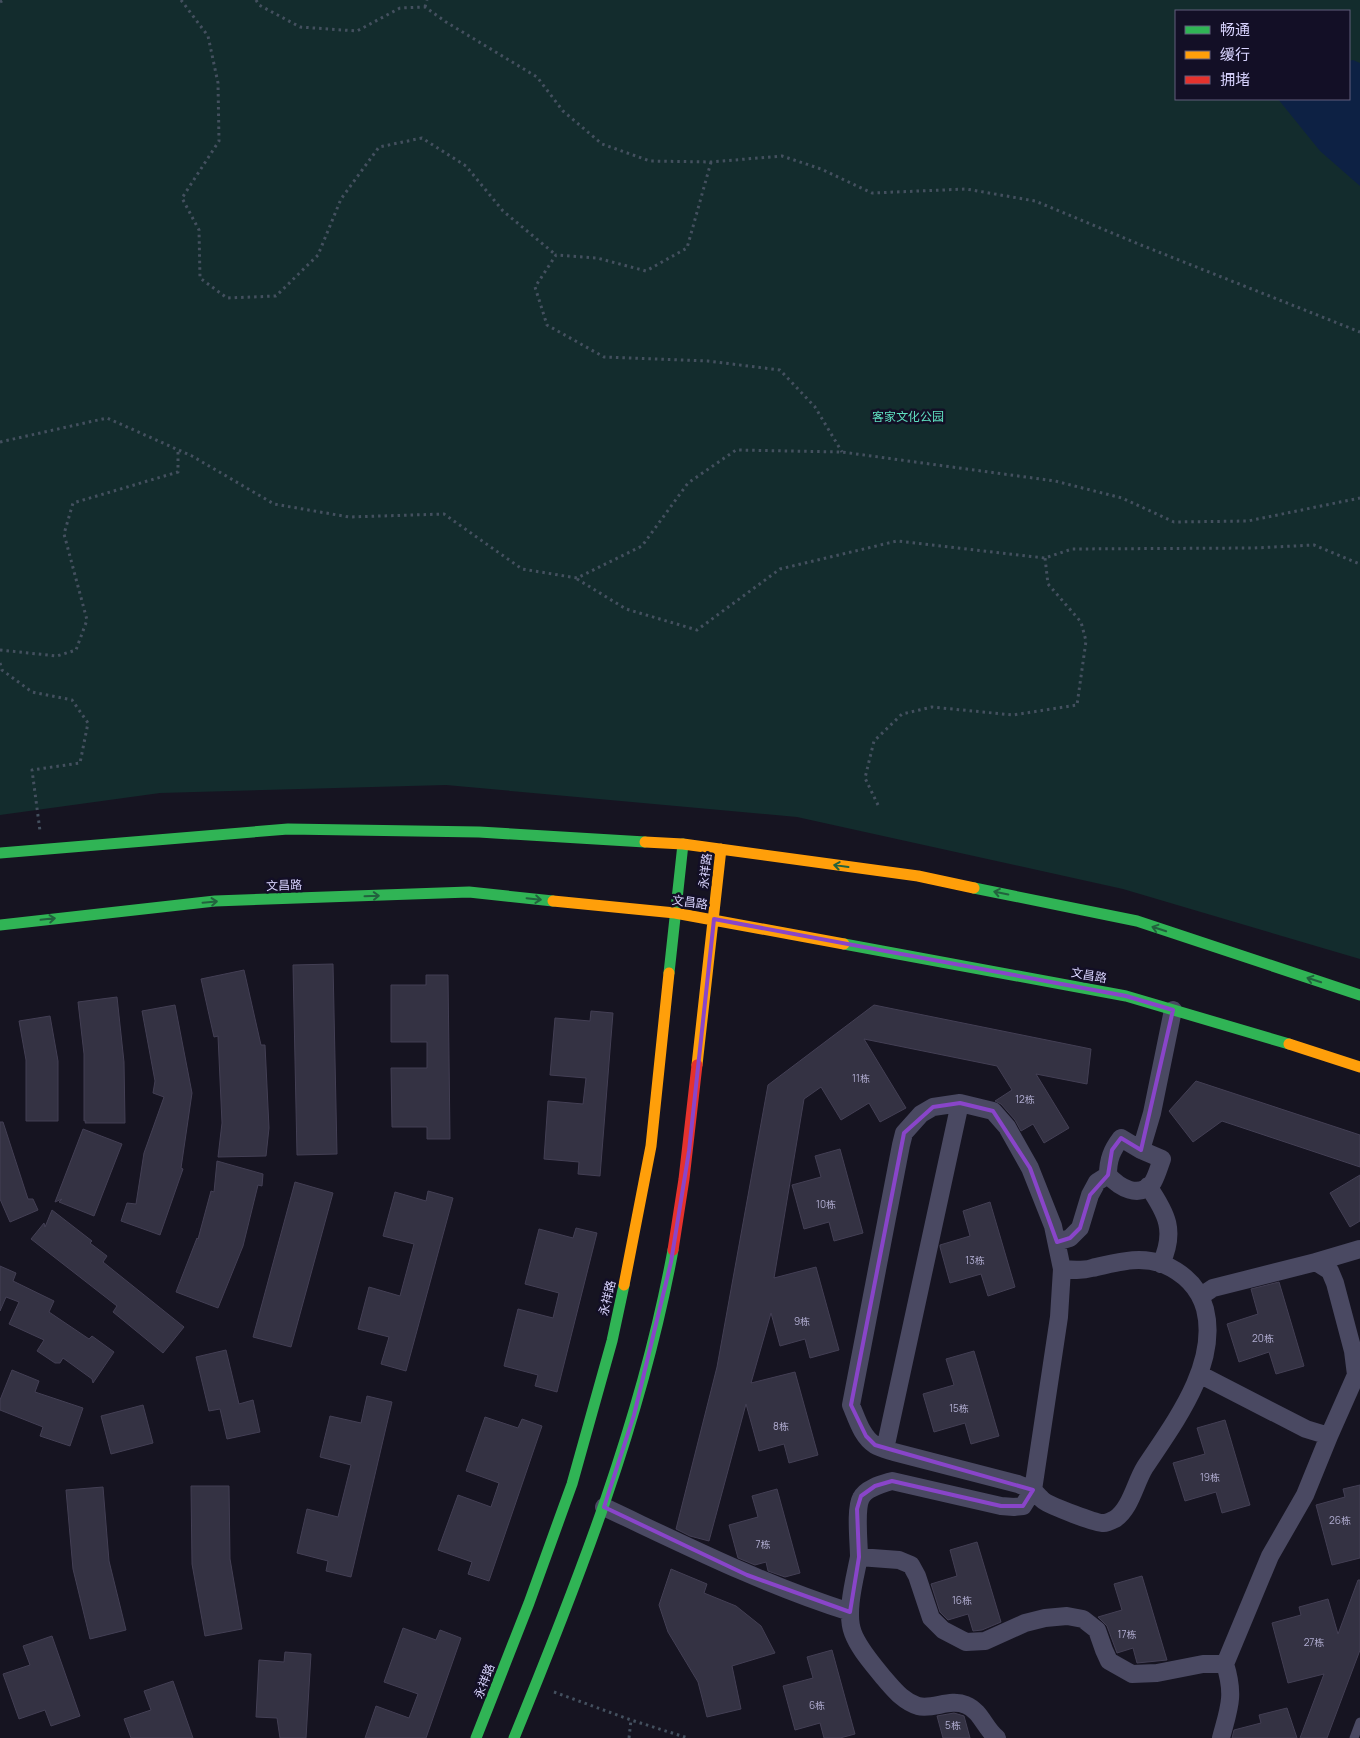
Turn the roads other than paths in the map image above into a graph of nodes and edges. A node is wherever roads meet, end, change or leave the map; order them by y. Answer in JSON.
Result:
{"nodes":[{"id":1,"x":683,"y":844,"type":"junction"},
{"id":2,"x":722,"y":849,"type":"junction"},
{"id":3,"x":0,"y":853,"type":"edge"},
{"id":4,"x":675,"y":913,"type":"junction"},
{"id":5,"x":714,"y":919,"type":"junction"},
{"id":6,"x":0,"y":925,"type":"edge"},
{"id":7,"x":1360,"y":995,"type":"edge"},
{"id":8,"x":1172,"y":1010,"type":"junction"},
{"id":9,"x":1360,"y":1067,"type":"edge"},
{"id":10,"x":960,"y":1103,"type":"junction"},
{"id":11,"x":1141,"y":1150,"type":"junction"},
{"id":12,"x":1108,"y":1175,"type":"junction"},
{"id":13,"x":1148,"y":1186,"type":"junction"},
{"id":14,"x":1057,"y":1242,"type":"junction"},
{"id":15,"x":1360,"y":1249,"type":"edge"},
{"id":16,"x":1316,"y":1262,"type":"junction"},
{"id":17,"x":1161,"y":1264,"type":"junction"},
{"id":18,"x":1062,"y":1270,"type":"junction"},
{"id":19,"x":1201,"y":1296,"type":"junction"},
{"id":20,"x":1358,"y":1370,"type":"edge"},
{"id":21,"x":1199,"y":1374,"type":"junction"},
{"id":22,"x":1329,"y":1436,"type":"junction"},
{"id":23,"x":885,"y":1449,"type":"junction"},
{"id":24,"x":1033,"y":1490,"type":"junction"},
{"id":25,"x":604,"y":1507,"type":"junction"},
{"id":26,"x":859,"y":1558,"type":"junction"},
{"id":27,"x":850,"y":1612,"type":"junction"},
{"id":28,"x":1225,"y":1664,"type":"junction"},
{"id":29,"x":1360,"y":1722,"type":"edge"},
{"id":30,"x":476,"y":1738,"type":"edge"},
{"id":31,"x":514,"y":1738,"type":"edge"},
{"id":32,"x":997,"y":1738,"type":"edge"},
{"id":33,"x":1221,"y":1738,"type":"edge"},
{"id":34,"x":1354,"y":1738,"type":"edge"}],
"edges":[{"from":1,"to":2,"type":"street"},
{"from":1,"to":3,"type":"street"},
{"from":1,"to":4,"type":"street","name":"永祥路"},
{"from":2,"to":5,"type":"street","name":"永祥路"},
{"from":7,"to":2,"type":"street","one_way":true},
{"from":4,"to":5,"type":"street","name":"文昌路"},
{"from":6,"to":4,"type":"street","name":"文昌路","one_way":true},
{"from":4,"to":30,"type":"street","name":"永祥路"},
{"from":5,"to":8,"type":"street","name":"文昌路"},
{"from":5,"to":25,"type":"street","name":"永祥路"},
{"from":8,"to":9,"type":"street","name":"文昌路"},
{"from":8,"to":11,"type":"street"},
{"from":10,"to":14,"type":"street"},
{"from":10,"to":23,"type":"street"},
{"from":10,"to":23,"type":"street"},
{"from":11,"to":12,"type":"street"},
{"from":11,"to":13,"type":"street"},
{"from":12,"to":13,"type":"street"},
{"from":12,"to":14,"type":"street"},
{"from":13,"to":17,"type":"street"},
{"from":14,"to":18,"type":"street"},
{"from":15,"to":16,"type":"street"},
{"from":16,"to":19,"type":"street"},
{"from":16,"to":20,"type":"street"},
{"from":17,"to":18,"type":"street"},
{"from":17,"to":19,"type":"street"},
{"from":18,"to":24,"type":"street"},
{"from":19,"to":21,"type":"street"},
{"from":20,"to":22,"type":"street"},
{"from":21,"to":22,"type":"street"},
{"from":21,"to":24,"type":"street"},
{"from":22,"to":28,"type":"street"},
{"from":23,"to":24,"type":"street"},
{"from":24,"to":26,"type":"street"},
{"from":25,"to":27,"type":"street"},
{"from":25,"to":31,"type":"street","name":"永祥路"},
{"from":26,"to":27,"type":"street"},
{"from":26,"to":28,"type":"street"},
{"from":27,"to":32,"type":"street"},
{"from":28,"to":33,"type":"street"},
{"from":29,"to":34,"type":"lane"}]}
